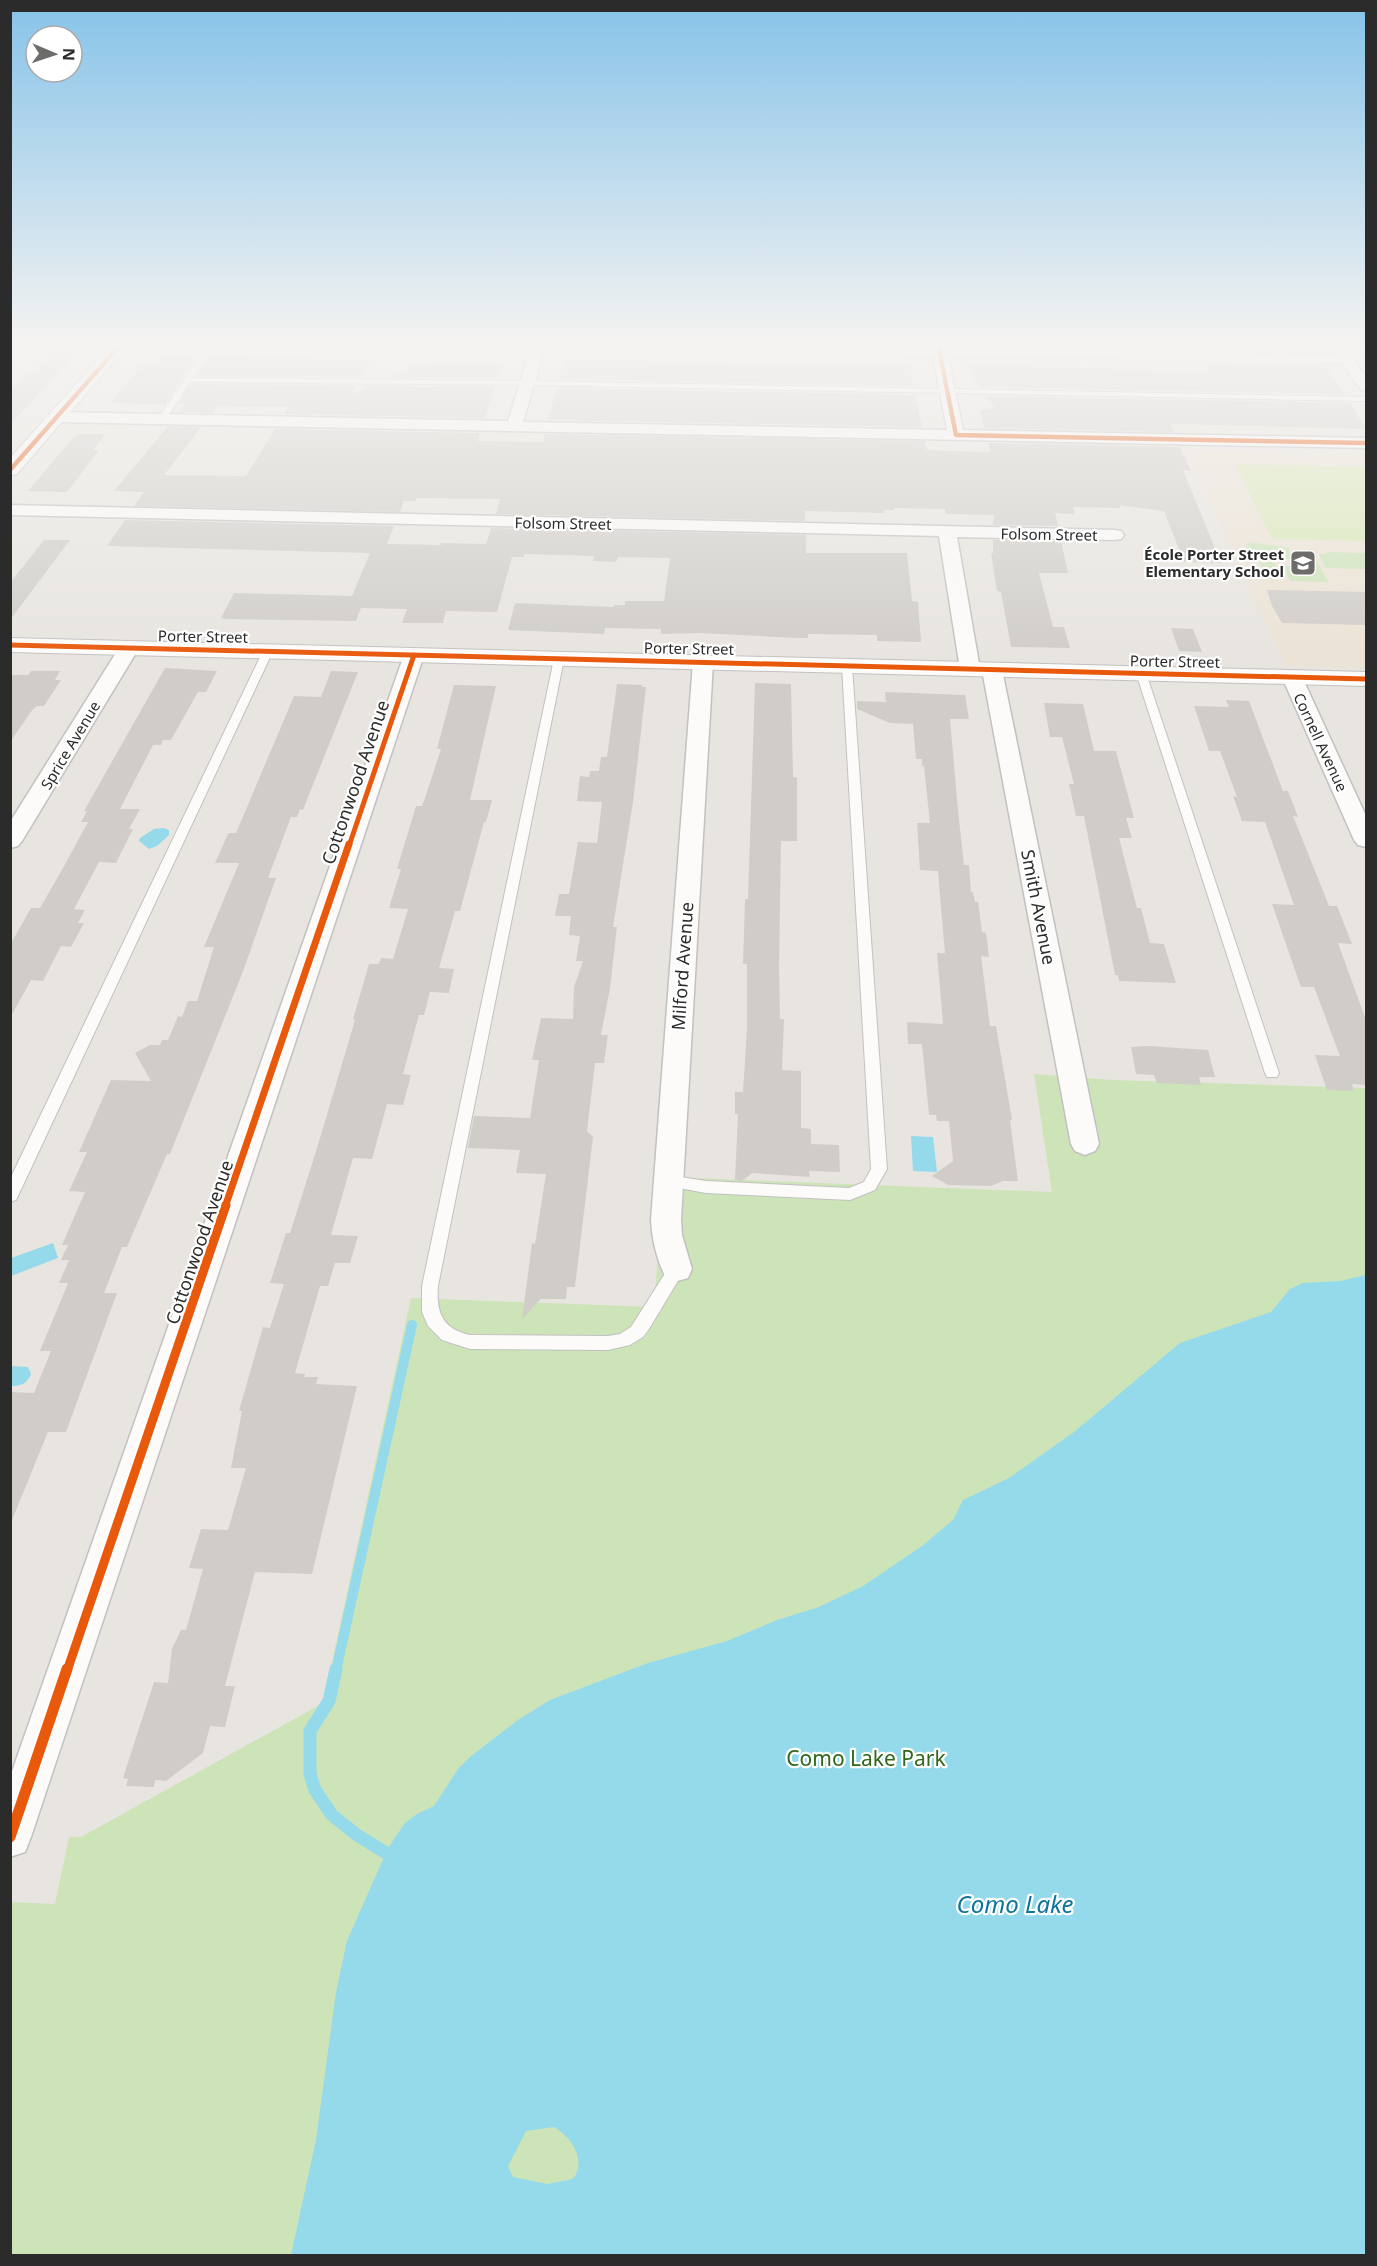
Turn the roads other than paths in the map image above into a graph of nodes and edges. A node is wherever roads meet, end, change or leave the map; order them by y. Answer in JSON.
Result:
{"nodes":[{"id":1,"x":18,"y":452,"type":"edge"},
{"id":2,"x":10,"y":470,"type":"edge"},
{"id":3,"x":10,"y":510,"type":"edge"},
{"id":4,"x":946,"y":532,"type":"junction"},
{"id":5,"x":1115,"y":535,"type":"dead end"},
{"id":6,"x":10,"y":645,"type":"edge"},
{"id":7,"x":129,"y":648,"type":"junction"},
{"id":8,"x":268,"y":651,"type":"junction"},
{"id":9,"x":414,"y":655,"type":"junction"},
{"id":10,"x":559,"y":659,"type":"junction"},
{"id":11,"x":703,"y":662,"type":"junction"},
{"id":12,"x":847,"y":666,"type":"junction"},
{"id":13,"x":981,"y":669,"type":"junction"},
{"id":14,"x":1141,"y":673,"type":"junction"},
{"id":15,"x":1292,"y":677,"type":"junction"},
{"id":16,"x":1366,"y":679,"type":"edge"},
{"id":17,"x":1366,"y":840,"type":"edge"},
{"id":18,"x":10,"y":841,"type":"edge"},
{"id":19,"x":1272,"y":1073,"type":"dead end"},
{"id":20,"x":1085,"y":1144,"type":"dead end"},
{"id":21,"x":668,"y":1181,"type":"junction"},
{"id":22,"x":10,"y":1196,"type":"edge"},
{"id":23,"x":677,"y":1269,"type":"joint"},
{"id":24,"x":10,"y":1837,"type":"edge"}],
"edges":[{"from":1,"to":2,"type":"street"},
{"from":3,"to":4,"type":"street","name":"Folsom Street"},
{"from":4,"to":5,"type":"street","name":"Folsom Street"},
{"from":4,"to":13,"type":"street","name":"Smith Avenue"},
{"from":6,"to":7,"type":"street","name":"Porter Street"},
{"from":7,"to":8,"type":"street","name":"Porter Street"},
{"from":7,"to":18,"type":"street","name":"Sprice Avenue"},
{"from":8,"to":9,"type":"street","name":"Porter Street"},
{"from":8,"to":22,"type":"lane"},
{"from":9,"to":10,"type":"street","name":"Porter Street"},
{"from":9,"to":24,"type":"street","name":"Cottonwood Avenue"},
{"from":10,"to":11,"type":"street","name":"Porter Street"},
{"from":10,"to":23,"type":"lane"},
{"from":11,"to":12,"type":"street","name":"Porter Street"},
{"from":11,"to":21,"type":"street","name":"Milford Avenue"},
{"from":12,"to":13,"type":"street","name":"Porter Street"},
{"from":12,"to":21,"type":"lane"},
{"from":13,"to":14,"type":"street","name":"Porter Street"},
{"from":13,"to":20,"type":"street","name":"Smith Avenue"},
{"from":14,"to":15,"type":"street","name":"Porter Street"},
{"from":14,"to":19,"type":"lane"},
{"from":15,"to":16,"type":"street","name":"Porter Street"},
{"from":15,"to":17,"type":"street","name":"Cornell Avenue"},
{"from":21,"to":23,"type":"street","name":"Milford Avenue"}]}
